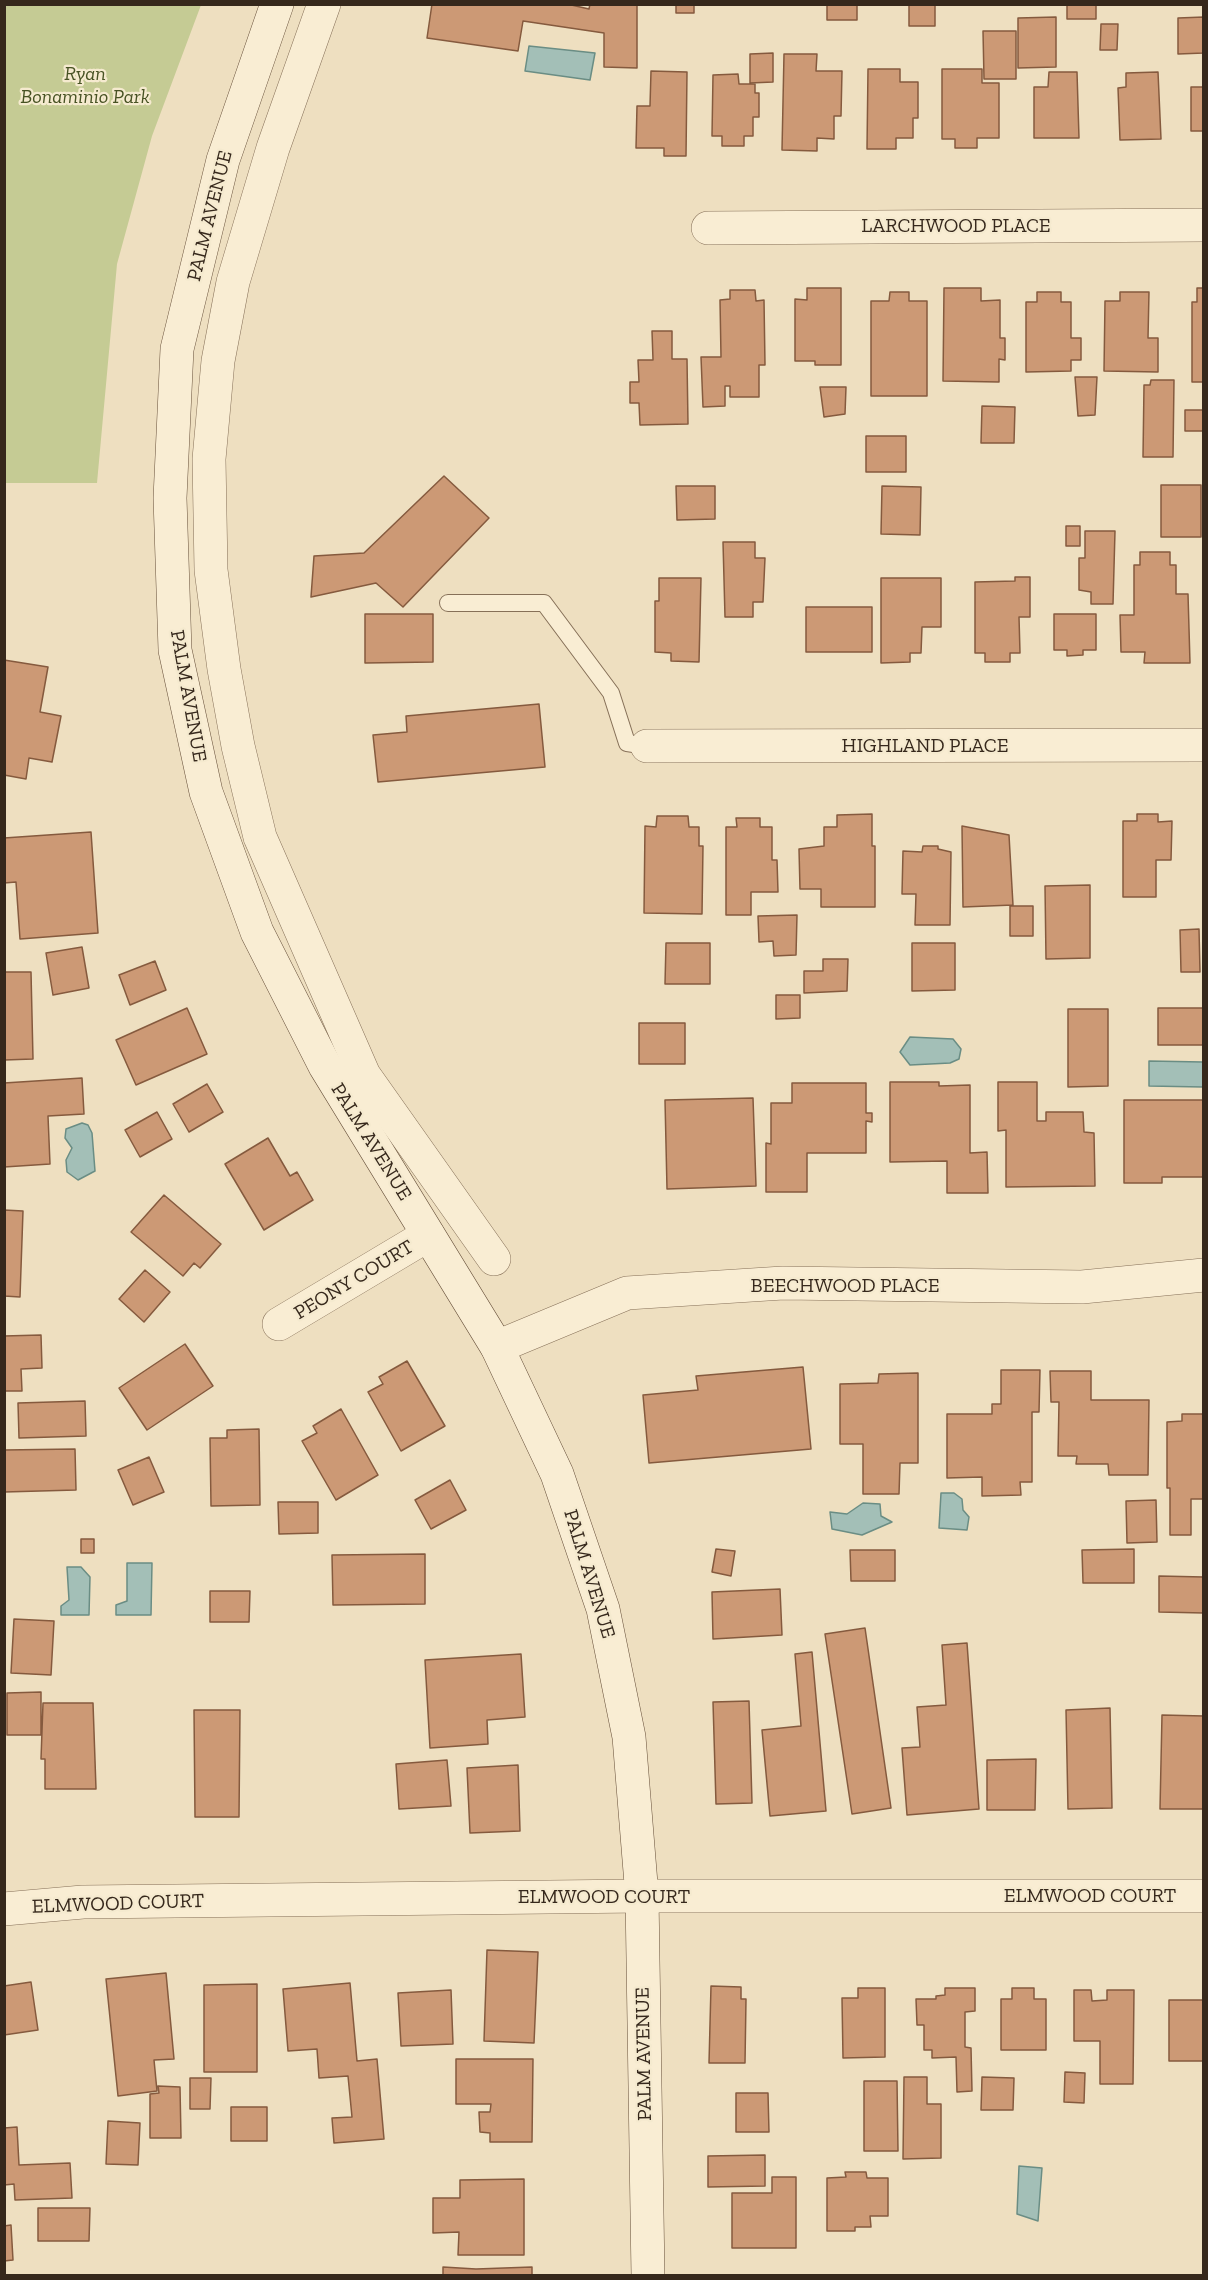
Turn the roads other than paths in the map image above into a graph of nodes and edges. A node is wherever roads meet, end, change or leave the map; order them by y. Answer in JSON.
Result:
{"nodes":[{"id":1,"x":278,"y":4,"type":"edge"},
{"id":2,"x":324,"y":4,"type":"edge"},
{"id":3,"x":1203,"y":225,"type":"edge"},
{"id":4,"x":708,"y":228,"type":"dead end"},
{"id":5,"x":448,"y":603,"type":"dead end"},
{"id":6,"x":1203,"y":745,"type":"edge"},
{"id":7,"x":647,"y":746,"type":"joint"},
{"id":8,"x":428,"y":1235,"type":"junction"},
{"id":9,"x":494,"y":1259,"type":"dead end"},
{"id":10,"x":1203,"y":1275,"type":"edge"},
{"id":11,"x":279,"y":1324,"type":"dead end"},
{"id":12,"x":497,"y":1347,"type":"junction"},
{"id":13,"x":642,"y":1896,"type":"junction"},
{"id":14,"x":1203,"y":1896,"type":"edge"},
{"id":15,"x":4,"y":1909,"type":"edge"},
{"id":16,"x":648,"y":2276,"type":"edge"}],
"edges":[{"from":1,"to":8,"type":"street","name":"PALM AVENUE"},
{"from":2,"to":9,"type":"street"},
{"from":3,"to":4,"type":"street","name":"LARCHWOOD PLACE"},
{"from":5,"to":7,"type":"lane"},
{"from":6,"to":7,"type":"street","name":"HIGHLAND PLACE"},
{"from":8,"to":11,"type":"street","name":"PEONY COURT"},
{"from":8,"to":12,"type":"street","name":"PALM AVENUE"},
{"from":10,"to":12,"type":"street","name":"BEECHWOOD PLACE"},
{"from":12,"to":13,"type":"street","name":"PALM AVENUE"},
{"from":13,"to":14,"type":"street","name":"ELMWOOD COURT"},
{"from":13,"to":15,"type":"street","name":"ELMWOOD COURT"},
{"from":13,"to":16,"type":"street","name":"PALM AVENUE"}]}
